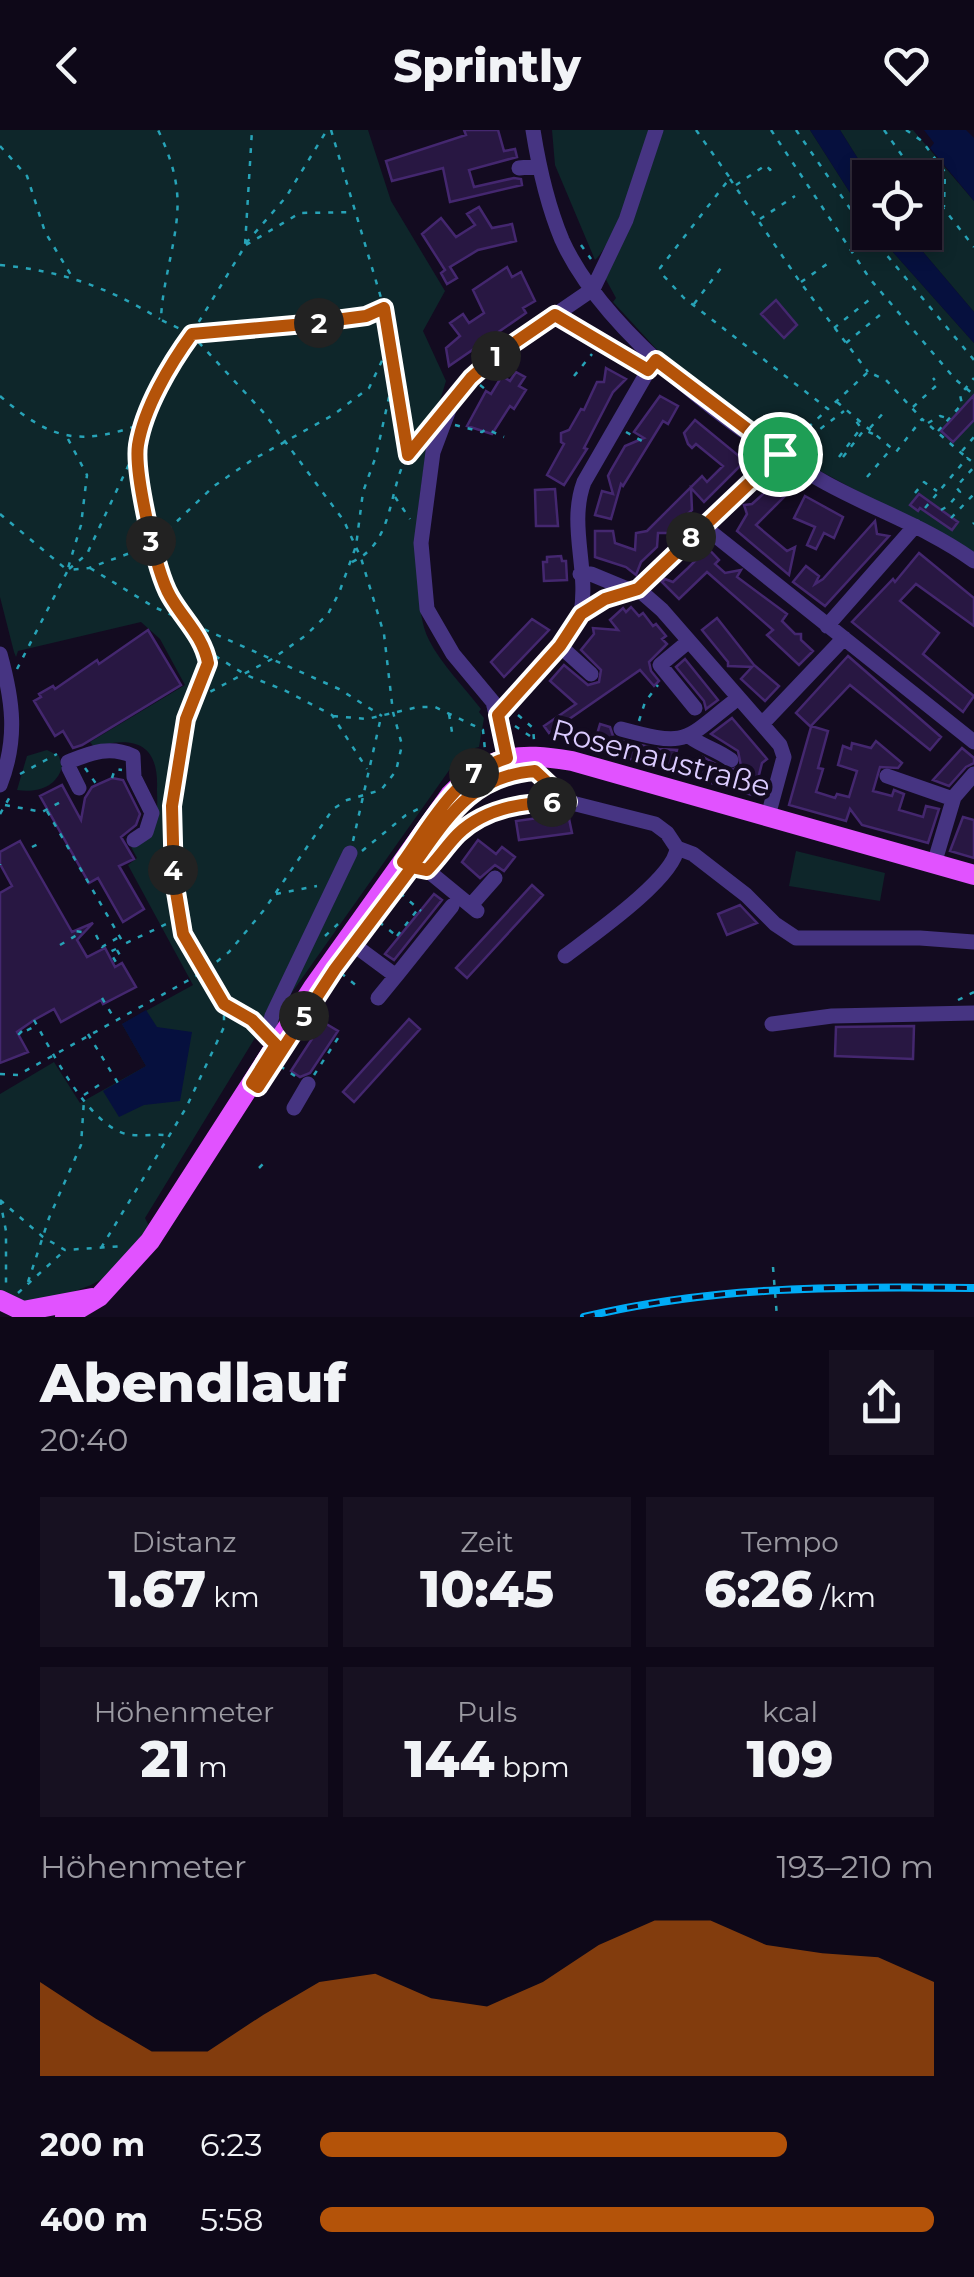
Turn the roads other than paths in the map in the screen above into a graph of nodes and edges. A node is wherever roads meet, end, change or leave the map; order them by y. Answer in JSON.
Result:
{"nodes":[{"id":1,"x":533,"y":130,"type":"edge"},
{"id":2,"x":656,"y":130,"type":"edge"},
{"id":3,"x":539,"y":166,"type":"junction"},
{"id":4,"x":519,"y":168,"type":"dead end"},
{"id":5,"x":596,"y":282,"type":"junction"},
{"id":6,"x":555,"y":315,"type":"junction"},
{"id":7,"x":652,"y":364,"type":"junction"},
{"id":8,"x":780,"y":454,"type":"junction"},
{"id":9,"x":702,"y":526,"type":"junction"},
{"id":10,"x":915,"y":526,"type":"junction"},
{"id":11,"x":974,"y":561,"type":"edge"},
{"id":12,"x":580,"y":574,"type":"junction"},
{"id":13,"x":636,"y":590,"type":"junction"},
{"id":14,"x":581,"y":614,"type":"junction"},
{"id":15,"x":827,"y":626,"type":"junction"},
{"id":16,"x":844,"y":638,"type":"junction"},
{"id":17,"x":689,"y":641,"type":"junction"},
{"id":18,"x":560,"y":646,"type":"junction"},
{"id":19,"x":0,"y":654,"type":"edge"},
{"id":20,"x":591,"y":674,"type":"dead end"},
{"id":21,"x":3,"y":676,"type":"edge"},
{"id":22,"x":737,"y":699,"type":"junction"},
{"id":23,"x":695,"y":708,"type":"dead end"},
{"id":24,"x":502,"y":710,"type":"junction"},
{"id":25,"x":762,"y":724,"type":"junction"},
{"id":26,"x":620,"y":729,"type":"dead end"},
{"id":27,"x":690,"y":738,"type":"junction"},
{"id":28,"x":974,"y":742,"type":"edge"},
{"id":29,"x":507,"y":758,"type":"junction"},
{"id":30,"x":731,"y":760,"type":"dead end"},
{"id":31,"x":974,"y":774,"type":"edge"},
{"id":32,"x":887,"y":776,"type":"dead end"},
{"id":33,"x":79,"y":788,"type":"road end"},
{"id":34,"x":5,"y":790,"type":"edge"},
{"id":35,"x":953,"y":799,"type":"junction"},
{"id":36,"x":768,"y":816,"type":"junction"},
{"id":37,"x":134,"y":840,"type":"dead end"},
{"id":38,"x":677,"y":848,"type":"junction"},
{"id":39,"x":353,"y":854,"type":"road end"},
{"id":40,"x":403,"y":862,"type":"junction"},
{"id":41,"x":934,"y":864,"type":"junction"},
{"id":42,"x":427,"y":870,"type":"junction"},
{"id":43,"x":974,"y":875,"type":"edge"},
{"id":44,"x":495,"y":878,"type":"dead end"},
{"id":45,"x":452,"y":906,"type":"dead end"},
{"id":46,"x":346,"y":940,"type":"junction"},
{"id":47,"x":974,"y":942,"type":"edge"},
{"id":48,"x":565,"y":956,"type":"dead end"},
{"id":49,"x":396,"y":976,"type":"junction"},
{"id":50,"x":378,"y":998,"type":"dead end"},
{"id":51,"x":974,"y":1013,"type":"edge"},
{"id":52,"x":772,"y":1024,"type":"dead end"},
{"id":53,"x":275,"y":1054,"type":"junction"},
{"id":54,"x":308,"y":1084,"type":"road end"},
{"id":55,"x":294,"y":1108,"type":"dead end"},
{"id":56,"x":5,"y":1296,"type":"edge"},
{"id":57,"x":99,"y":1297,"type":"junction"},
{"id":58,"x":65,"y":1317,"type":"edge"}],
"edges":[{"from":1,"to":3,"type":"street"},
{"from":2,"to":5,"type":"street"},
{"from":3,"to":4,"type":"street"},
{"from":3,"to":5,"type":"street"},
{"from":5,"to":6,"type":"street"},
{"from":5,"to":7,"type":"street"},
{"from":6,"to":7,"type":"street"},
{"from":6,"to":24,"type":"street"},
{"from":7,"to":8,"type":"street"},
{"from":7,"to":12,"type":"street"},
{"from":8,"to":9,"type":"street"},
{"from":8,"to":10,"type":"street"},
{"from":9,"to":13,"type":"street"},
{"from":9,"to":15,"type":"street"},
{"from":10,"to":11,"type":"street"},
{"from":10,"to":15,"type":"street"},
{"from":12,"to":13,"type":"street"},
{"from":12,"to":14,"type":"street"},
{"from":13,"to":14,"type":"street"},
{"from":13,"to":17,"type":"street"},
{"from":14,"to":18,"type":"street"},
{"from":15,"to":16,"type":"street"},
{"from":16,"to":25,"type":"street"},
{"from":16,"to":28,"type":"street"},
{"from":17,"to":22,"type":"street"},
{"from":17,"to":23,"type":"street"},
{"from":18,"to":20,"type":"street"},
{"from":18,"to":24,"type":"street"},
{"from":19,"to":21,"type":"street"},
{"from":21,"to":34,"type":"street"},
{"from":22,"to":25,"type":"street"},
{"from":22,"to":27,"type":"street"},
{"from":24,"to":29,"type":"street"},
{"from":25,"to":36,"type":"street"},
{"from":26,"to":27,"type":"street"},
{"from":27,"to":30,"type":"street"},
{"from":29,"to":36,"type":"main road","name":"Rosenaustraße"},
{"from":29,"to":40,"type":"main road","name":"Rosenaustraße"},
{"from":31,"to":35,"type":"street"},
{"from":32,"to":35,"type":"street"},
{"from":33,"to":37,"type":"street"},
{"from":35,"to":41,"type":"street"},
{"from":36,"to":41,"type":"main road","name":"Rosenaustraße"},
{"from":38,"to":42,"type":"street"},
{"from":38,"to":47,"type":"street"},
{"from":38,"to":48,"type":"street"},
{"from":39,"to":53,"type":"street"},
{"from":40,"to":42,"type":"street"},
{"from":40,"to":46,"type":"main road","name":"Rosenaustraße"},
{"from":41,"to":43,"type":"main road","name":"Rosenaustraße"},
{"from":42,"to":44,"type":"street"},
{"from":45,"to":49,"type":"street"},
{"from":46,"to":49,"type":"street"},
{"from":46,"to":53,"type":"main road","name":"Rosenaustraße"},
{"from":49,"to":50,"type":"street"},
{"from":51,"to":52,"type":"street"},
{"from":53,"to":57,"type":"main road","name":"Rosenaustraße"},
{"from":54,"to":55,"type":"street"},
{"from":56,"to":57,"type":"main road"},
{"from":57,"to":58,"type":"main road","name":"Rosenaustraße"}]}
